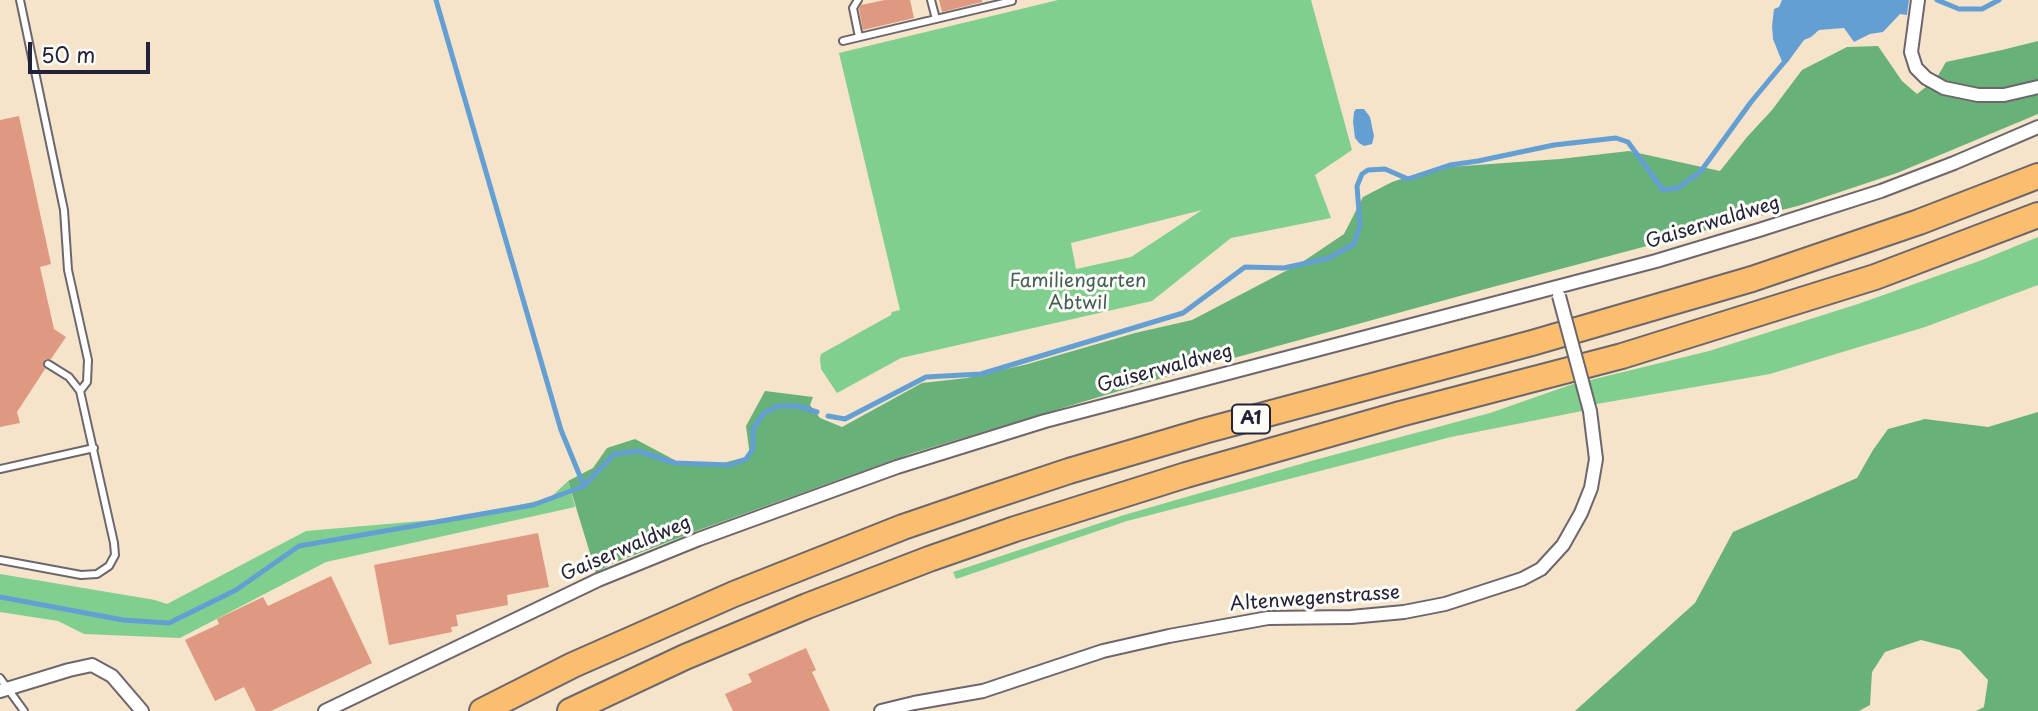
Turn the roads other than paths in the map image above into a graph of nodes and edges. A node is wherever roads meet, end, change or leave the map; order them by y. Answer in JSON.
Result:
{"nodes":[{"id":1,"x":20,"y":0,"type":"edge"},
{"id":2,"x":858,"y":0,"type":"edge"},
{"id":3,"x":932,"y":0,"type":"edge"},
{"id":4,"x":1012,"y":0,"type":"edge"},
{"id":5,"x":1918,"y":0,"type":"edge"},
{"id":6,"x":936,"y":19,"type":"junction"},
{"id":7,"x":859,"y":37,"type":"junction"},
{"id":8,"x":844,"y":41,"type":"dead end"},
{"id":9,"x":2038,"y":87,"type":"edge"},
{"id":10,"x":2038,"y":127,"type":"edge"},
{"id":11,"x":2038,"y":176,"type":"edge"},
{"id":12,"x":2038,"y":215,"type":"edge"},
{"id":13,"x":1558,"y":291,"type":"junction"},
{"id":14,"x":48,"y":364,"type":"dead end"},
{"id":15,"x":80,"y":391,"type":"junction"},
{"id":16,"x":94,"y":448,"type":"junction"},
{"id":17,"x":0,"y":469,"type":"edge"},
{"id":18,"x":0,"y":561,"type":"edge"},
{"id":19,"x":2,"y":686,"type":"edge"},
{"id":20,"x":24,"y":711,"type":"edge"},
{"id":21,"x":142,"y":711,"type":"edge"},
{"id":22,"x":325,"y":711,"type":"edge"},
{"id":23,"x":482,"y":711,"type":"edge"},
{"id":24,"x":570,"y":711,"type":"edge"},
{"id":25,"x":881,"y":711,"type":"edge"}],
"edges":[{"from":1,"to":15,"type":"lane"},
{"from":2,"to":7,"type":"lane"},
{"from":3,"to":6,"type":"lane"},
{"from":4,"to":6,"type":"lane"},
{"from":5,"to":9,"type":"street"},
{"from":6,"to":7,"type":"lane"},
{"from":7,"to":8,"type":"lane"},
{"from":10,"to":13,"type":"street","name":"Gaiserwaldweg"},
{"from":11,"to":23,"type":"highway","number":"A1"},
{"from":12,"to":24,"type":"highway","number":"A1"},
{"from":13,"to":22,"type":"street","name":"Gaiserwaldweg"},
{"from":13,"to":25,"type":"street","name":"Altenwegenstrasse","bridge":true},
{"from":14,"to":15,"type":"lane"},
{"from":15,"to":16,"type":"lane"},
{"from":16,"to":17,"type":"lane"},
{"from":16,"to":18,"type":"lane"},
{"from":19,"to":20,"type":"lane"},
{"from":19,"to":21,"type":"street"}]}
